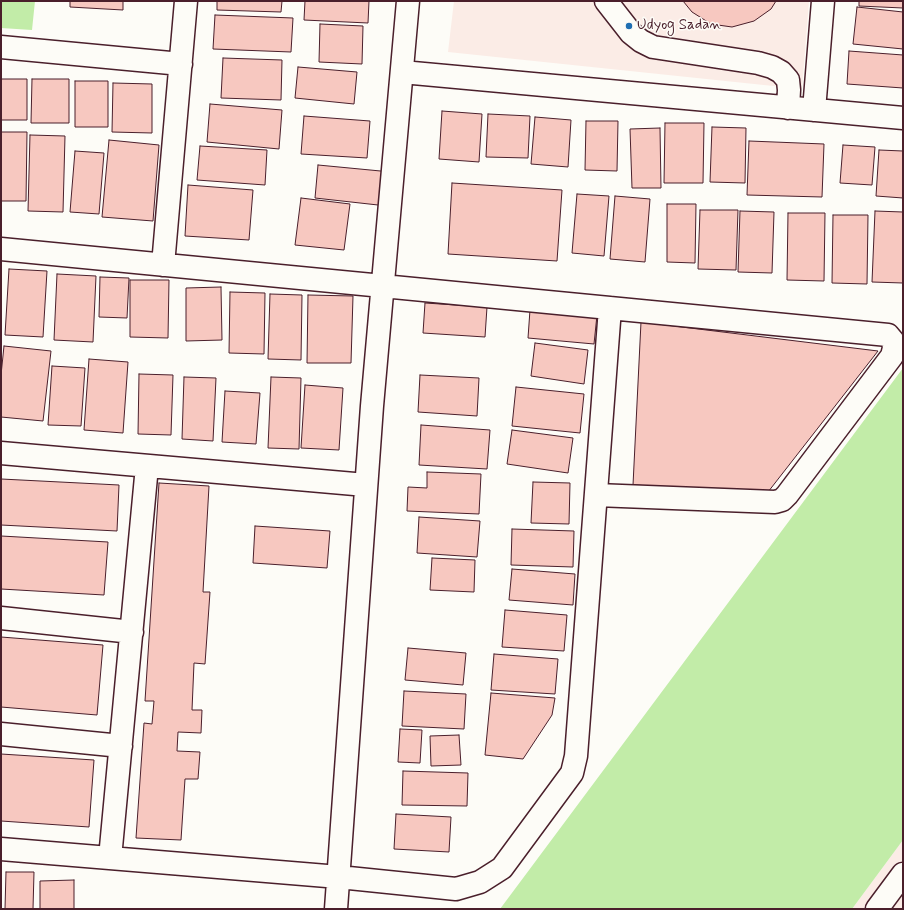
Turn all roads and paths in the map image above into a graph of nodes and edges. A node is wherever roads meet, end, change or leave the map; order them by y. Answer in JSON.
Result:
{"nodes":[{"id":1,"x":186,"y":1,"type":"edge"},
{"id":2,"x":408,"y":1,"type":"edge"},
{"id":3,"x":606,"y":1,"type":"edge"},
{"id":4,"x":822,"y":1,"type":"edge"},
{"id":5,"x":1,"y":47,"type":"edge"},
{"id":6,"x":181,"y":64,"type":"junction"},
{"id":7,"x":402,"y":72,"type":"junction"},
{"id":8,"x":788,"y":108,"type":"junction"},
{"id":9,"x":814,"y":110,"type":"junction"},
{"id":10,"x":903,"y":118,"type":"edge"},
{"id":11,"x":1,"y":249,"type":"edge"},
{"id":12,"x":163,"y":265,"type":"junction"},
{"id":13,"x":382,"y":286,"type":"junction"},
{"id":14,"x":610,"y":308,"type":"junction"},
{"id":15,"x":1,"y":453,"type":"edge"},
{"id":16,"x":147,"y":466,"type":"junction"},
{"id":17,"x":366,"y":485,"type":"junction"},
{"id":18,"x":596,"y":495,"type":"junction"},
{"id":19,"x":1,"y":618,"type":"edge"},
{"id":20,"x":132,"y":632,"type":"junction"},
{"id":21,"x":1,"y":734,"type":"edge"},
{"id":22,"x":121,"y":746,"type":"junction"},
{"id":23,"x":1,"y":849,"type":"edge"},
{"id":24,"x":110,"y":858,"type":"junction"},
{"id":25,"x":903,"y":874,"type":"edge"},
{"id":26,"x":339,"y":877,"type":"junction"},
{"id":27,"x":336,"y":909,"type":"edge"},
{"id":28,"x":877,"y":909,"type":"edge"}],
"edges":[{"from":1,"to":6,"type":"street"},
{"from":2,"to":7,"type":"street"},
{"from":3,"to":8,"type":"street"},
{"from":4,"to":9,"type":"street"},
{"from":5,"to":6,"type":"street"},
{"from":6,"to":12,"type":"street"},
{"from":7,"to":8,"type":"street"},
{"from":7,"to":13,"type":"street"},
{"from":8,"to":9,"type":"street"},
{"from":9,"to":10,"type":"street"},
{"from":11,"to":12,"type":"street"},
{"from":12,"to":13,"type":"street"},
{"from":13,"to":14,"type":"street"},
{"from":13,"to":17,"type":"street"},
{"from":14,"to":18,"type":"street"},
{"from":14,"to":18,"type":"street"},
{"from":15,"to":16,"type":"street"},
{"from":16,"to":17,"type":"street"},
{"from":16,"to":20,"type":"street"},
{"from":17,"to":26,"type":"street"},
{"from":18,"to":26,"type":"street"},
{"from":19,"to":20,"type":"street"},
{"from":20,"to":22,"type":"street"},
{"from":21,"to":22,"type":"street"},
{"from":22,"to":24,"type":"street"},
{"from":23,"to":24,"type":"street"},
{"from":24,"to":26,"type":"street"},
{"from":25,"to":28,"type":"street"},
{"from":26,"to":27,"type":"street"}]}
